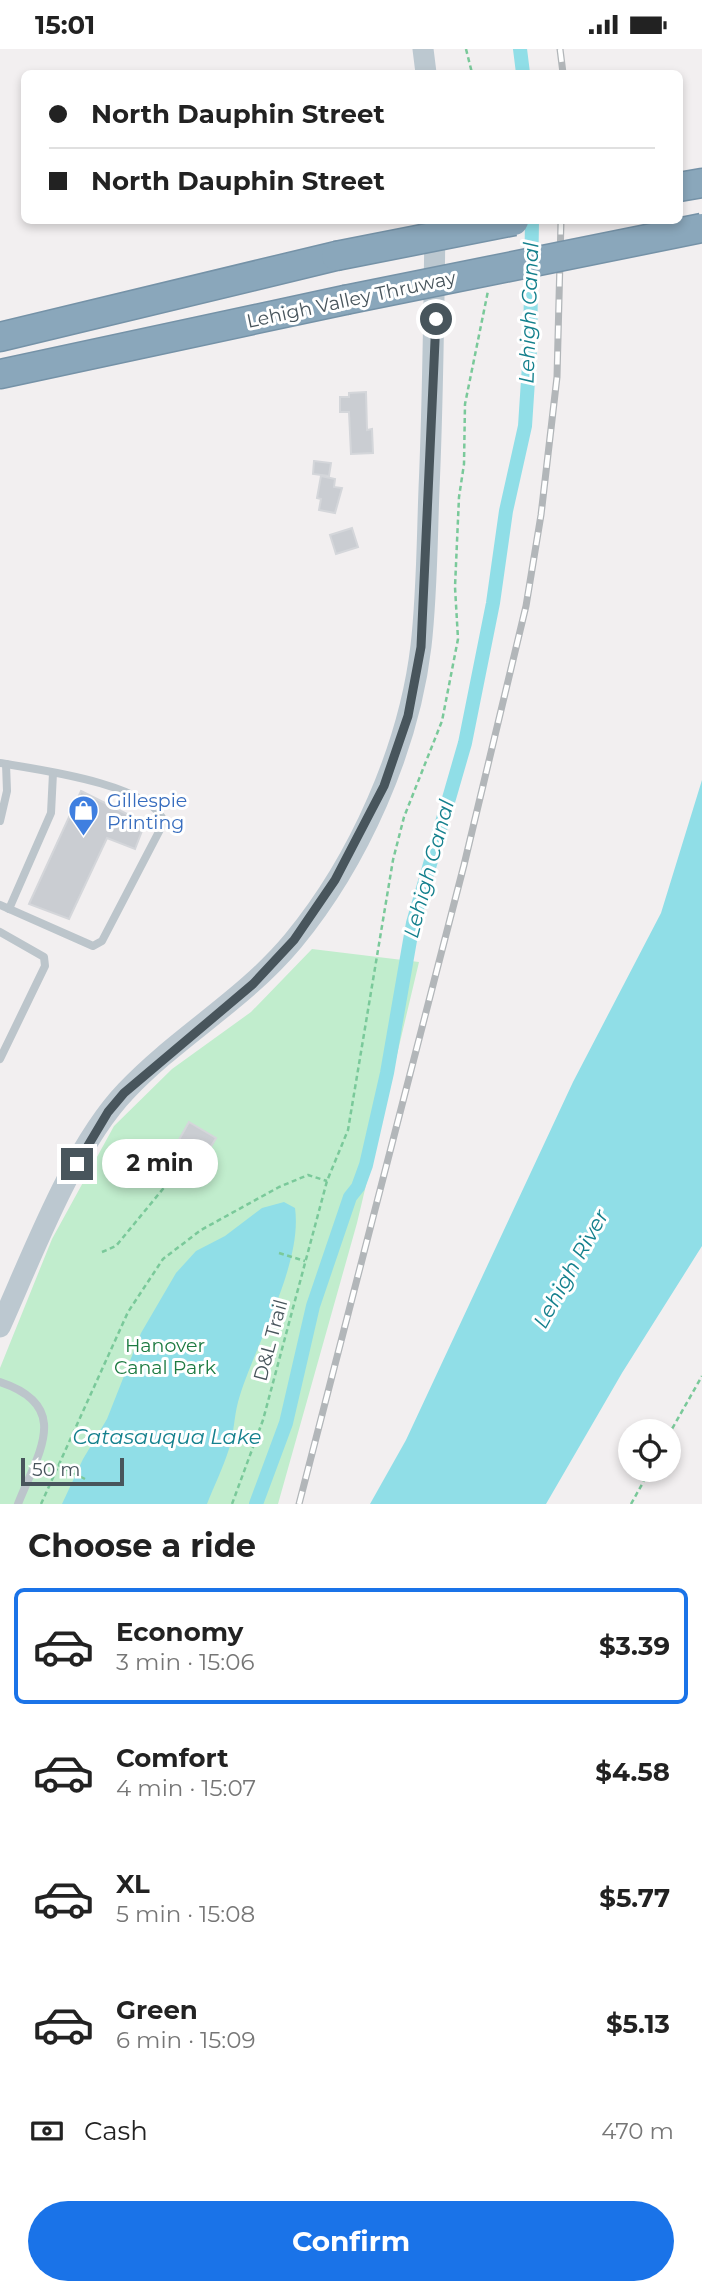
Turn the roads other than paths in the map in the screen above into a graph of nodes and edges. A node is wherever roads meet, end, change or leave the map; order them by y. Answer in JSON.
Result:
{"nodes":[{"id":1,"x":424,"y":49,"type":"edge"},
{"id":2,"x":426,"y":70,"type":"edge"},
{"id":3,"x":702,"y":183,"type":"edge"},
{"id":4,"x":683,"y":186,"type":"edge"},
{"id":5,"x":435,"y":224,"type":"edge"},
{"id":6,"x":499,"y":224,"type":"edge"},
{"id":7,"x":702,"y":228,"type":"edge"},
{"id":8,"x":0,"y":337,"type":"edge"},
{"id":9,"x":0,"y":373,"type":"edge"},
{"id":10,"x":3,"y":763,"type":"edge"},
{"id":11,"x":53,"y":773,"type":"junction"},
{"id":12,"x":0,"y":821,"type":"edge"},
{"id":13,"x":0,"y":905,"type":"edge"},
{"id":14,"x":9,"y":909,"type":"junction"},
{"id":15,"x":0,"y":932,"type":"edge"},
{"id":16,"x":0,"y":1059,"type":"edge"},
{"id":17,"x":0,"y":1327,"type":"edge"},
{"id":18,"x":0,"y":1382,"type":"edge"},
{"id":19,"x":18,"y":1504,"type":"edge"}],
"edges":[{"from":1,"to":2,"type":"street"},
{"from":3,"to":4,"type":"highway"},
{"from":5,"to":17,"type":"street"},
{"from":6,"to":8,"type":"highway","bridge":true},
{"from":7,"to":9,"type":"highway","name":"Lehigh Valley Thruway","bridge":true},
{"from":10,"to":11,"type":"lane"},
{"from":10,"to":12,"type":"lane"},
{"from":11,"to":14,"type":"lane"},
{"from":11,"to":14,"type":"lane"},
{"from":13,"to":14,"type":"lane"},
{"from":15,"to":16,"type":"lane"},
{"from":18,"to":19,"type":"lane"}]}
